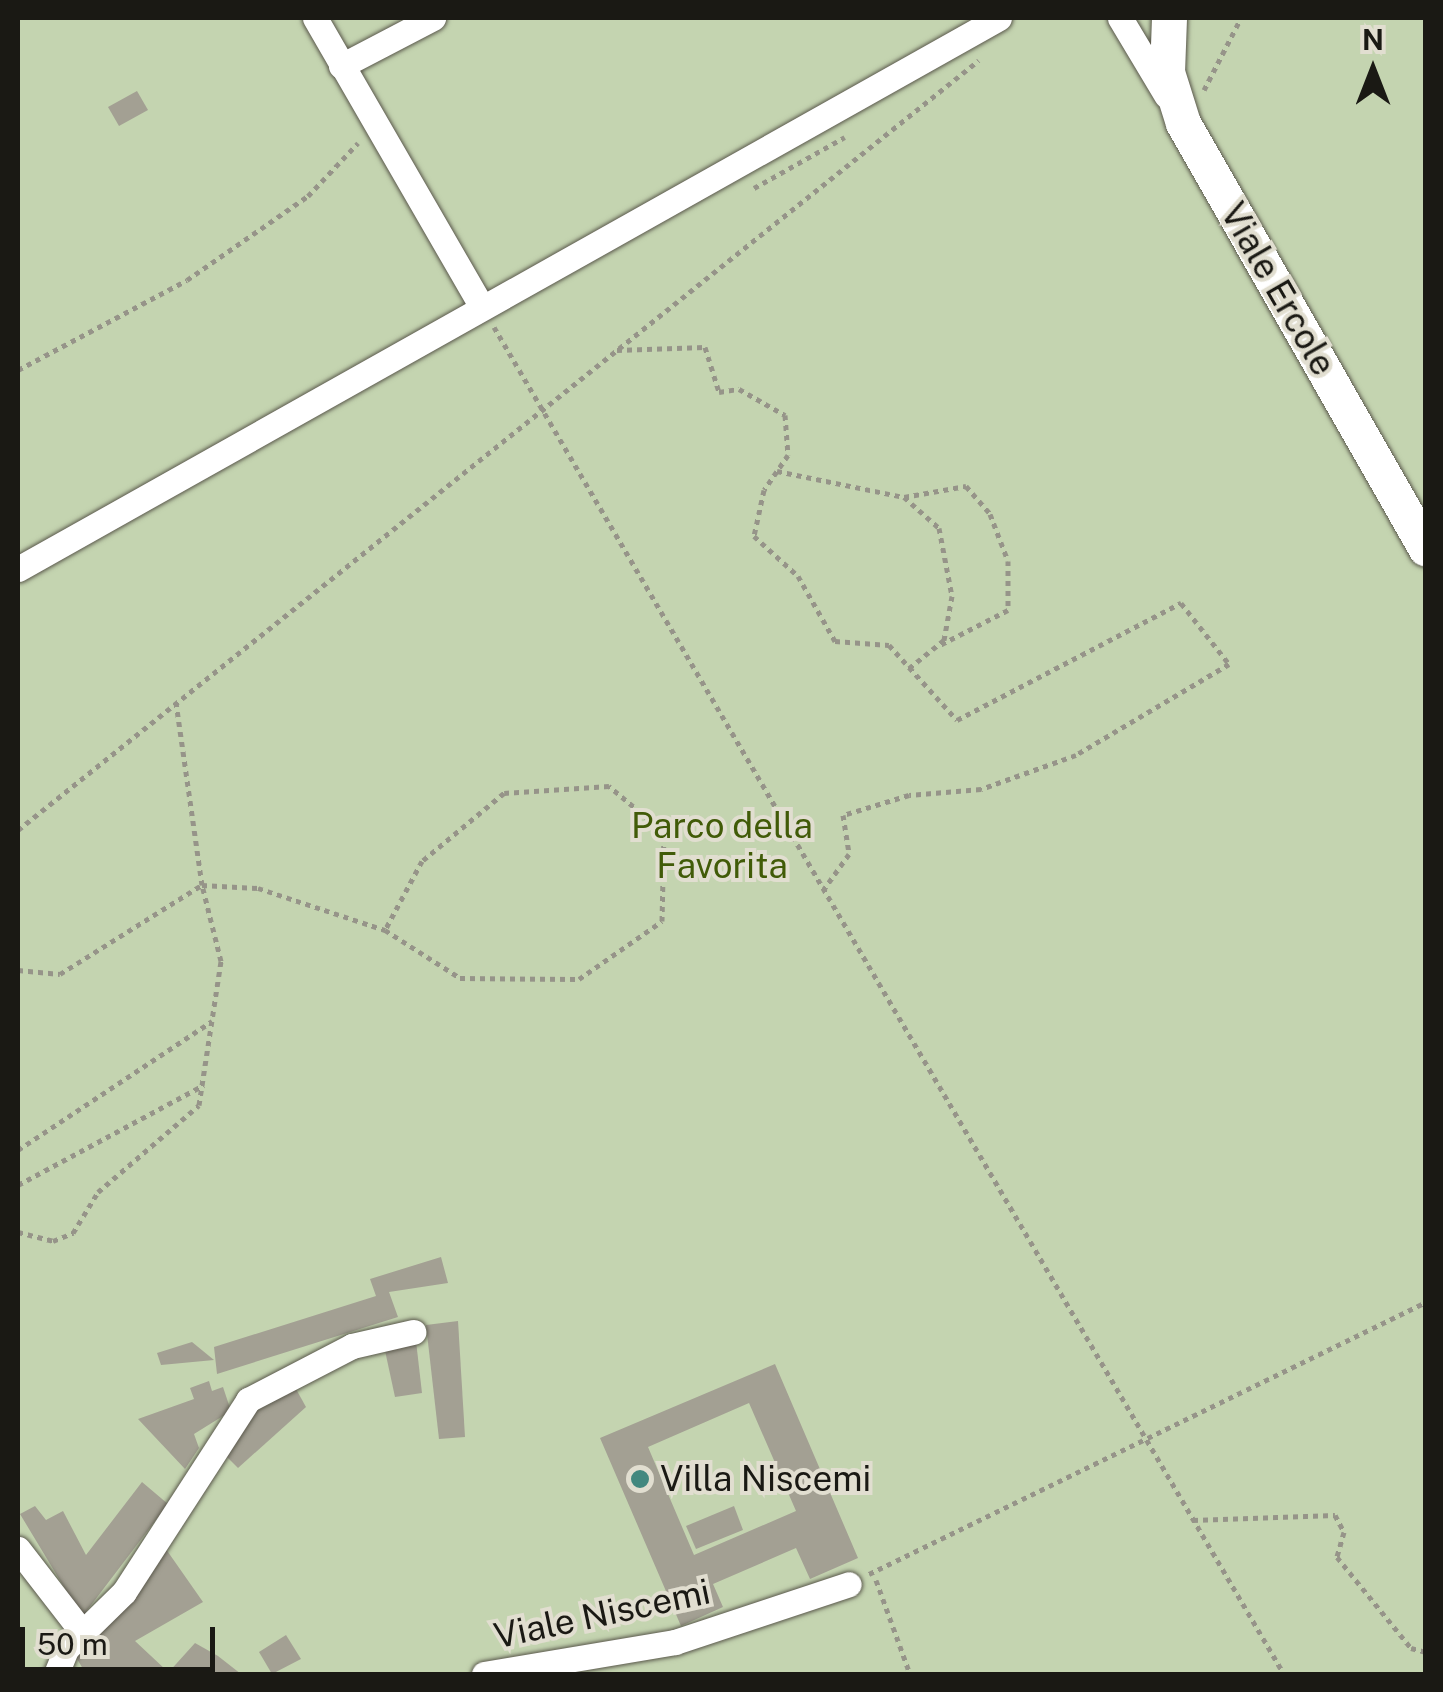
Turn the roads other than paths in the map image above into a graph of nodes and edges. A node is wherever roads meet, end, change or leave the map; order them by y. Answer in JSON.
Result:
{"nodes":[{"id":1,"x":314,"y":18,"type":"edge"},
{"id":2,"x":433,"y":18,"type":"edge"},
{"id":3,"x":999,"y":18,"type":"edge"},
{"id":4,"x":1120,"y":18,"type":"edge"},
{"id":5,"x":1169,"y":18,"type":"edge"},
{"id":6,"x":341,"y":66,"type":"junction"},
{"id":7,"x":1184,"y":122,"type":"junction"},
{"id":8,"x":481,"y":306,"type":"junction"},
{"id":9,"x":1426,"y":548,"type":"edge"},
{"id":10,"x":18,"y":570,"type":"edge"},
{"id":11,"x":413,"y":1332,"type":"dead end"},
{"id":12,"x":18,"y":1549,"type":"edge"},
{"id":13,"x":848,"y":1584,"type":"road end"},
{"id":14,"x":82,"y":1632,"type":"junction"},
{"id":15,"x":56,"y":1674,"type":"edge"},
{"id":16,"x":484,"y":1674,"type":"edge"}],
"edges":[{"from":1,"to":6,"type":"street"},
{"from":2,"to":6,"type":"street"},
{"from":3,"to":8,"type":"street"},
{"from":4,"to":7,"type":"street"},
{"from":5,"to":7,"type":"street","name":"Viale Ercole"},
{"from":6,"to":8,"type":"street"},
{"from":7,"to":9,"type":"street","name":"Viale Ercole"},
{"from":8,"to":10,"type":"street"},
{"from":11,"to":14,"type":"street"},
{"from":12,"to":14,"type":"street"},
{"from":13,"to":16,"type":"street","name":"Viale Niscemi"},
{"from":14,"to":15,"type":"street"}]}
